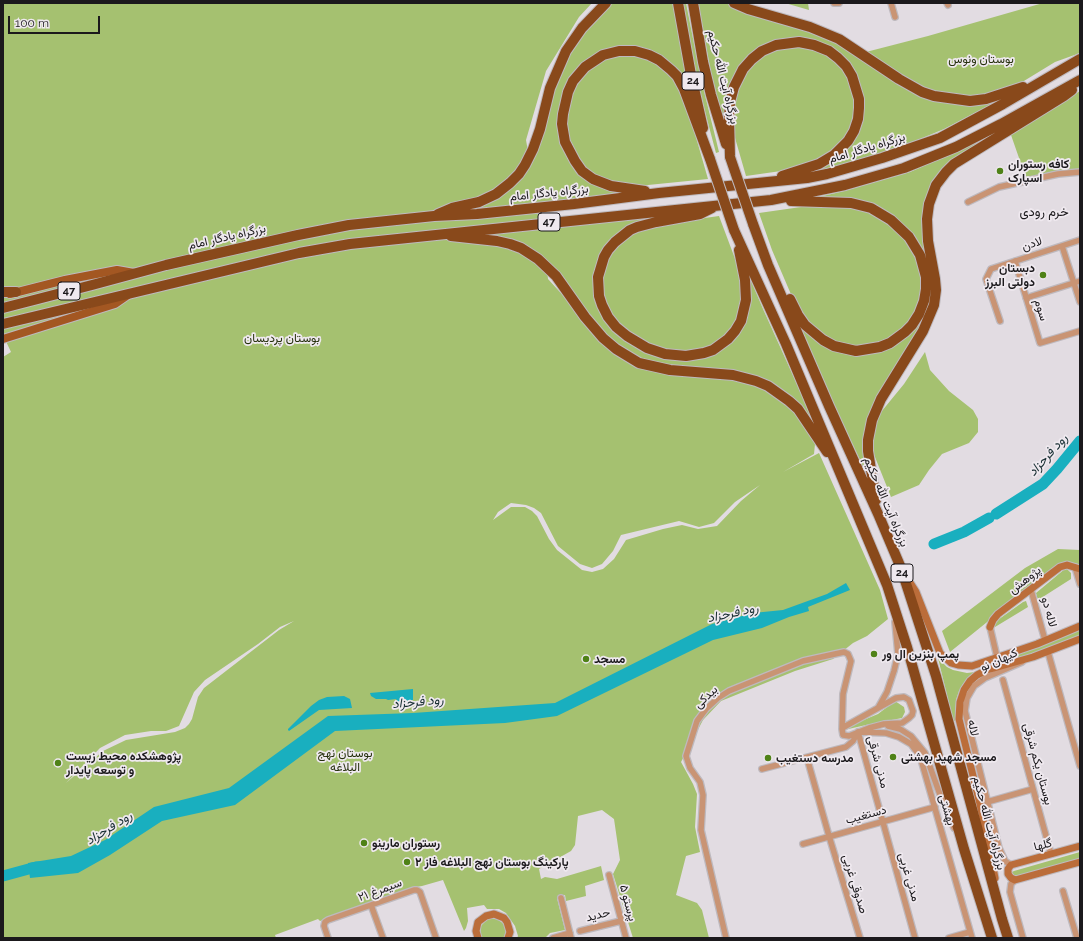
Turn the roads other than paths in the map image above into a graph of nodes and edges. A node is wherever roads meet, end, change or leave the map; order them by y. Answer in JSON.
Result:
{"nodes":[{"id":1,"x":606,"y":3,"type":"edge"},
{"id":2,"x":678,"y":3,"type":"edge"},
{"id":3,"x":693,"y":3,"type":"edge"},
{"id":4,"x":734,"y":3,"type":"edge"},
{"id":5,"x":891,"y":3,"type":"edge"},
{"id":6,"x":895,"y":17,"type":"dead end"},
{"id":7,"x":1080,"y":59,"type":"edge"},
{"id":8,"x":1080,"y":80,"type":"edge"},
{"id":9,"x":1080,"y":83,"type":"edge"},
{"id":10,"x":1036,"y":84,"type":"junction"},
{"id":11,"x":730,"y":157,"type":"junction"},
{"id":12,"x":710,"y":159,"type":"junction"},
{"id":13,"x":1080,"y":172,"type":"edge"},
{"id":14,"x":766,"y":182,"type":"junction"},
{"id":15,"x":659,"y":193,"type":"junction"},
{"id":16,"x":771,"y":200,"type":"junction"},
{"id":17,"x":968,"y":202,"type":"dead end"},
{"id":18,"x":717,"y":205,"type":"junction"},
{"id":19,"x":434,"y":216,"type":"junction"},
{"id":20,"x":734,"y":230,"type":"junction"},
{"id":21,"x":439,"y":234,"type":"junction"},
{"id":22,"x":1080,"y":240,"type":"edge"},
{"id":23,"x":1062,"y":246,"type":"junction"},
{"id":24,"x":1015,"y":261,"type":"junction"},
{"id":25,"x":768,"y":265,"type":"junction"},
{"id":26,"x":135,"y":273,"type":"junction"},
{"id":27,"x":1077,"y":282,"type":"edge"},
{"id":28,"x":3,"y":292,"type":"edge"},
{"id":29,"x":16,"y":292,"type":"junction"},
{"id":30,"x":133,"y":292,"type":"junction"},
{"id":31,"x":3,"y":296,"type":"edge"},
{"id":32,"x":1026,"y":298,"type":"junction"},
{"id":33,"x":1080,"y":302,"type":"edge"},
{"id":34,"x":3,"y":308,"type":"edge"},
{"id":35,"x":1000,"y":321,"type":"dead end"},
{"id":36,"x":3,"y":324,"type":"edge"},
{"id":37,"x":1080,"y":330,"type":"edge"},
{"id":38,"x":3,"y":338,"type":"edge"},
{"id":39,"x":842,"y":476,"type":"junction"},
{"id":40,"x":879,"y":516,"type":"junction"},
{"id":41,"x":900,"y":568,"type":"junction"},
{"id":42,"x":1077,"y":568,"type":"edge"},
{"id":43,"x":1080,"y":584,"type":"edge"},
{"id":44,"x":887,"y":585,"type":"junction"},
{"id":45,"x":1031,"y":590,"type":"junction"},
{"id":46,"x":1080,"y":626,"type":"edge"},
{"id":47,"x":990,"y":627,"type":"joint"},
{"id":48,"x":1045,"y":640,"type":"junction"},
{"id":49,"x":1080,"y":640,"type":"edge"},
{"id":50,"x":1048,"y":652,"type":"junction"},
{"id":51,"x":997,"y":657,"type":"junction"},
{"id":52,"x":1032,"y":657,"type":"junction"},
{"id":53,"x":1003,"y":680,"type":"dead end"},
{"id":54,"x":878,"y":708,"type":"junction"},
{"id":55,"x":884,"y":724,"type":"junction"},
{"id":56,"x":842,"y":729,"type":"junction"},
{"id":57,"x":858,"y":732,"type":"junction"},
{"id":58,"x":807,"y":758,"type":"junction"},
{"id":59,"x":1080,"y":766,"type":"edge"},
{"id":60,"x":762,"y":769,"type":"dead end"},
{"id":61,"x":1033,"y":789,"type":"junction"},
{"id":62,"x":987,"y":802,"type":"junction"},
{"id":63,"x":935,"y":808,"type":"junction"},
{"id":64,"x":882,"y":822,"type":"junction"},
{"id":65,"x":829,"y":836,"type":"junction"},
{"id":66,"x":803,"y":844,"type":"dead end"},
{"id":67,"x":1080,"y":846,"type":"edge"},
{"id":68,"x":964,"y":849,"type":"junction"},
{"id":69,"x":1051,"y":854,"type":"junction"},
{"id":70,"x":1080,"y":862,"type":"edge"},
{"id":71,"x":1011,"y":865,"type":"junction"},
{"id":72,"x":609,"y":875,"type":"dead end"},
{"id":73,"x":1016,"y":880,"type":"junction"},
{"id":74,"x":1063,"y":891,"type":"dead end"},
{"id":75,"x":561,"y":898,"type":"dead end"},
{"id":76,"x":371,"y":905,"type":"junction"},
{"id":77,"x":1002,"y":919,"type":"junction"},
{"id":78,"x":622,"y":921,"type":"junction"},
{"id":79,"x":580,"y":931,"type":"dead end"},
{"id":80,"x":571,"y":935,"type":"edge"},
{"id":81,"x":971,"y":935,"type":"edge"},
{"id":82,"x":476,"y":937,"type":"edge"},
{"id":83,"x":328,"y":938,"type":"edge"},
{"id":84,"x":383,"y":938,"type":"edge"},
{"id":85,"x":436,"y":938,"type":"edge"},
{"id":86,"x":508,"y":938,"type":"edge"},
{"id":87,"x":553,"y":938,"type":"edge"},
{"id":88,"x":626,"y":938,"type":"edge"},
{"id":89,"x":726,"y":938,"type":"edge"},
{"id":90,"x":860,"y":938,"type":"edge"},
{"id":91,"x":915,"y":938,"type":"edge"},
{"id":92,"x":950,"y":938,"type":"edge"},
{"id":93,"x":992,"y":938,"type":"edge"},
{"id":94,"x":1008,"y":938,"type":"edge"},
{"id":95,"x":1023,"y":938,"type":"edge"},
{"id":96,"x":1076,"y":938,"type":"edge"}],
"edges":[{"from":1,"to":19,"type":"highway"},
{"from":2,"to":12,"type":"highway","number":"24"},
{"from":3,"to":11,"type":"highway","name":"بزرگراه آیت الله حکیم","number":"24"},
{"from":4,"to":10,"type":"highway"},
{"from":5,"to":6,"type":"street"},
{"from":7,"to":10,"type":"highway","name":"بزرگراه یادگار امام","number":"47"},
{"from":8,"to":16,"type":"highway","number":"47"},
{"from":9,"to":40,"type":"highway"},
{"from":10,"to":14,"type":"highway","name":"بزرگراه یادگار امام","number":"47"},
{"from":11,"to":14,"type":"highway"},
{"from":11,"to":25,"type":"highway","name":"بزرگراه آیت الله حکیم","number":"24","bridge":true},
{"from":12,"to":15,"type":"highway"},
{"from":12,"to":20,"type":"highway","number":"24","bridge":true},
{"from":13,"to":17,"type":"street"},
{"from":14,"to":15,"type":"highway","name":"بزرگراه یادگار امام","number":"47"},
{"from":15,"to":19,"type":"highway","name":"بزرگراه یادگار امام","number":"47"},
{"from":16,"to":18,"type":"highway","number":"47"},
{"from":16,"to":25,"type":"highway"},
{"from":18,"to":20,"type":"highway"},
{"from":18,"to":21,"type":"highway","number":"47"},
{"from":19,"to":26,"type":"highway","name":"بزرگراه یادگار امام","number":"47"},
{"from":20,"to":39,"type":"highway","number":"24"},
{"from":21,"to":30,"type":"highway","number":"47"},
{"from":21,"to":39,"type":"highway"},
{"from":22,"to":23,"type":"street","name":"لادن"},
{"from":23,"to":24,"type":"street","name":"لادن"},
{"from":23,"to":27,"type":"street"},
{"from":24,"to":32,"type":"street","name":"سوم"},
{"from":24,"to":35,"type":"street","name":"لادن"},
{"from":25,"to":40,"type":"highway","name":"بزرگراه آیت الله حکیم","number":"24"},
{"from":26,"to":29,"type":"main road"},
{"from":26,"to":34,"type":"highway","name":"بزرگراه یادگار امام","number":"47"},
{"from":27,"to":32,"type":"street"},
{"from":27,"to":33,"type":"street"},
{"from":28,"to":29,"type":"highway"},
{"from":29,"to":31,"type":"main road"},
{"from":30,"to":36,"type":"highway","number":"47"},
{"from":30,"to":38,"type":"main road"},
{"from":32,"to":37,"type":"street","name":"سوم"},
{"from":39,"to":44,"type":"highway","number":"24"},
{"from":40,"to":41,"type":"highway","name":"بزرگراه آیت الله حکیم","number":"24"},
{"from":41,"to":51,"type":"main road"},
{"from":41,"to":77,"type":"highway","name":"بزرگراه آیت الله حکیم","number":"24"},
{"from":42,"to":43,"type":"street"},
{"from":42,"to":45,"type":"main road","name":"پژوهش"},
{"from":44,"to":54,"type":"street"},
{"from":44,"to":68,"type":"highway","number":"24"},
{"from":45,"to":47,"type":"main road","name":"پژوهش"},
{"from":45,"to":48,"type":"street","name":"لاله دو"},
{"from":46,"to":48,"type":"main road"},
{"from":47,"to":51,"type":"street"},
{"from":48,"to":51,"type":"main road"},
{"from":49,"to":50,"type":"main road","name":"لاله"},
{"from":50,"to":52,"type":"main road","name":"لاله"},
{"from":50,"to":59,"type":"street"},
{"from":52,"to":62,"type":"street","name":"کیهان نو"},
{"from":52,"to":77,"type":"main road","name":"لاله"},
{"from":53,"to":61,"type":"street","name":"بوستان یکم شرقی"},
{"from":54,"to":55,"type":"street"},
{"from":54,"to":56,"type":"street"},
{"from":55,"to":57,"type":"street"},
{"from":55,"to":68,"type":"street"},
{"from":56,"to":57,"type":"street","name":"بهشتی"},
{"from":56,"to":89,"type":"street","name":"بیدکی"},
{"from":57,"to":58,"type":"street"},
{"from":57,"to":63,"type":"street","name":"بهشتی"},
{"from":57,"to":64,"type":"street","name":"مدنی شرقی"},
{"from":58,"to":60,"type":"street"},
{"from":58,"to":65,"type":"street","name":"صدوقی غربی"},
{"from":61,"to":62,"type":"street"},
{"from":61,"to":69,"type":"street","name":"بوستان یکم شرقی"},
{"from":62,"to":71,"type":"street","name":"کیهان نو"},
{"from":63,"to":64,"type":"street","name":"دستغیب"},
{"from":63,"to":81,"type":"street","name":"بهشتی"},
{"from":64,"to":65,"type":"street","name":"دستغیب"},
{"from":64,"to":91,"type":"street","name":"مدنی غربی"},
{"from":65,"to":66,"type":"street","name":"دستغیب"},
{"from":65,"to":90,"type":"street","name":"صدوقی غربی"},
{"from":67,"to":69,"type":"main road","name":"گلها"},
{"from":68,"to":93,"type":"highway","number":"24"},
{"from":69,"to":71,"type":"main road","name":"گلها"},
{"from":70,"to":73,"type":"main road"},
{"from":71,"to":73,"type":"main road"},
{"from":72,"to":78,"type":"street","name":"پرستو ۵"},
{"from":73,"to":95,"type":"street"},
{"from":74,"to":96,"type":"street"},
{"from":75,"to":80,"type":"street"},
{"from":76,"to":83,"type":"street","name":"سیمرغ ۲۱"},
{"from":76,"to":84,"type":"street"},
{"from":76,"to":85,"type":"street","name":"سیمرغ ۲۱"},
{"from":77,"to":94,"type":"highway","name":"بزرگراه آیت الله حکیم","number":"24"},
{"from":78,"to":79,"type":"street","name":"حدید"},
{"from":78,"to":88,"type":"street","name":"پرستو ۵"},
{"from":80,"to":87,"type":"street"},
{"from":81,"to":92,"type":"street"},
{"from":82,"to":86,"type":"main road"}]}
